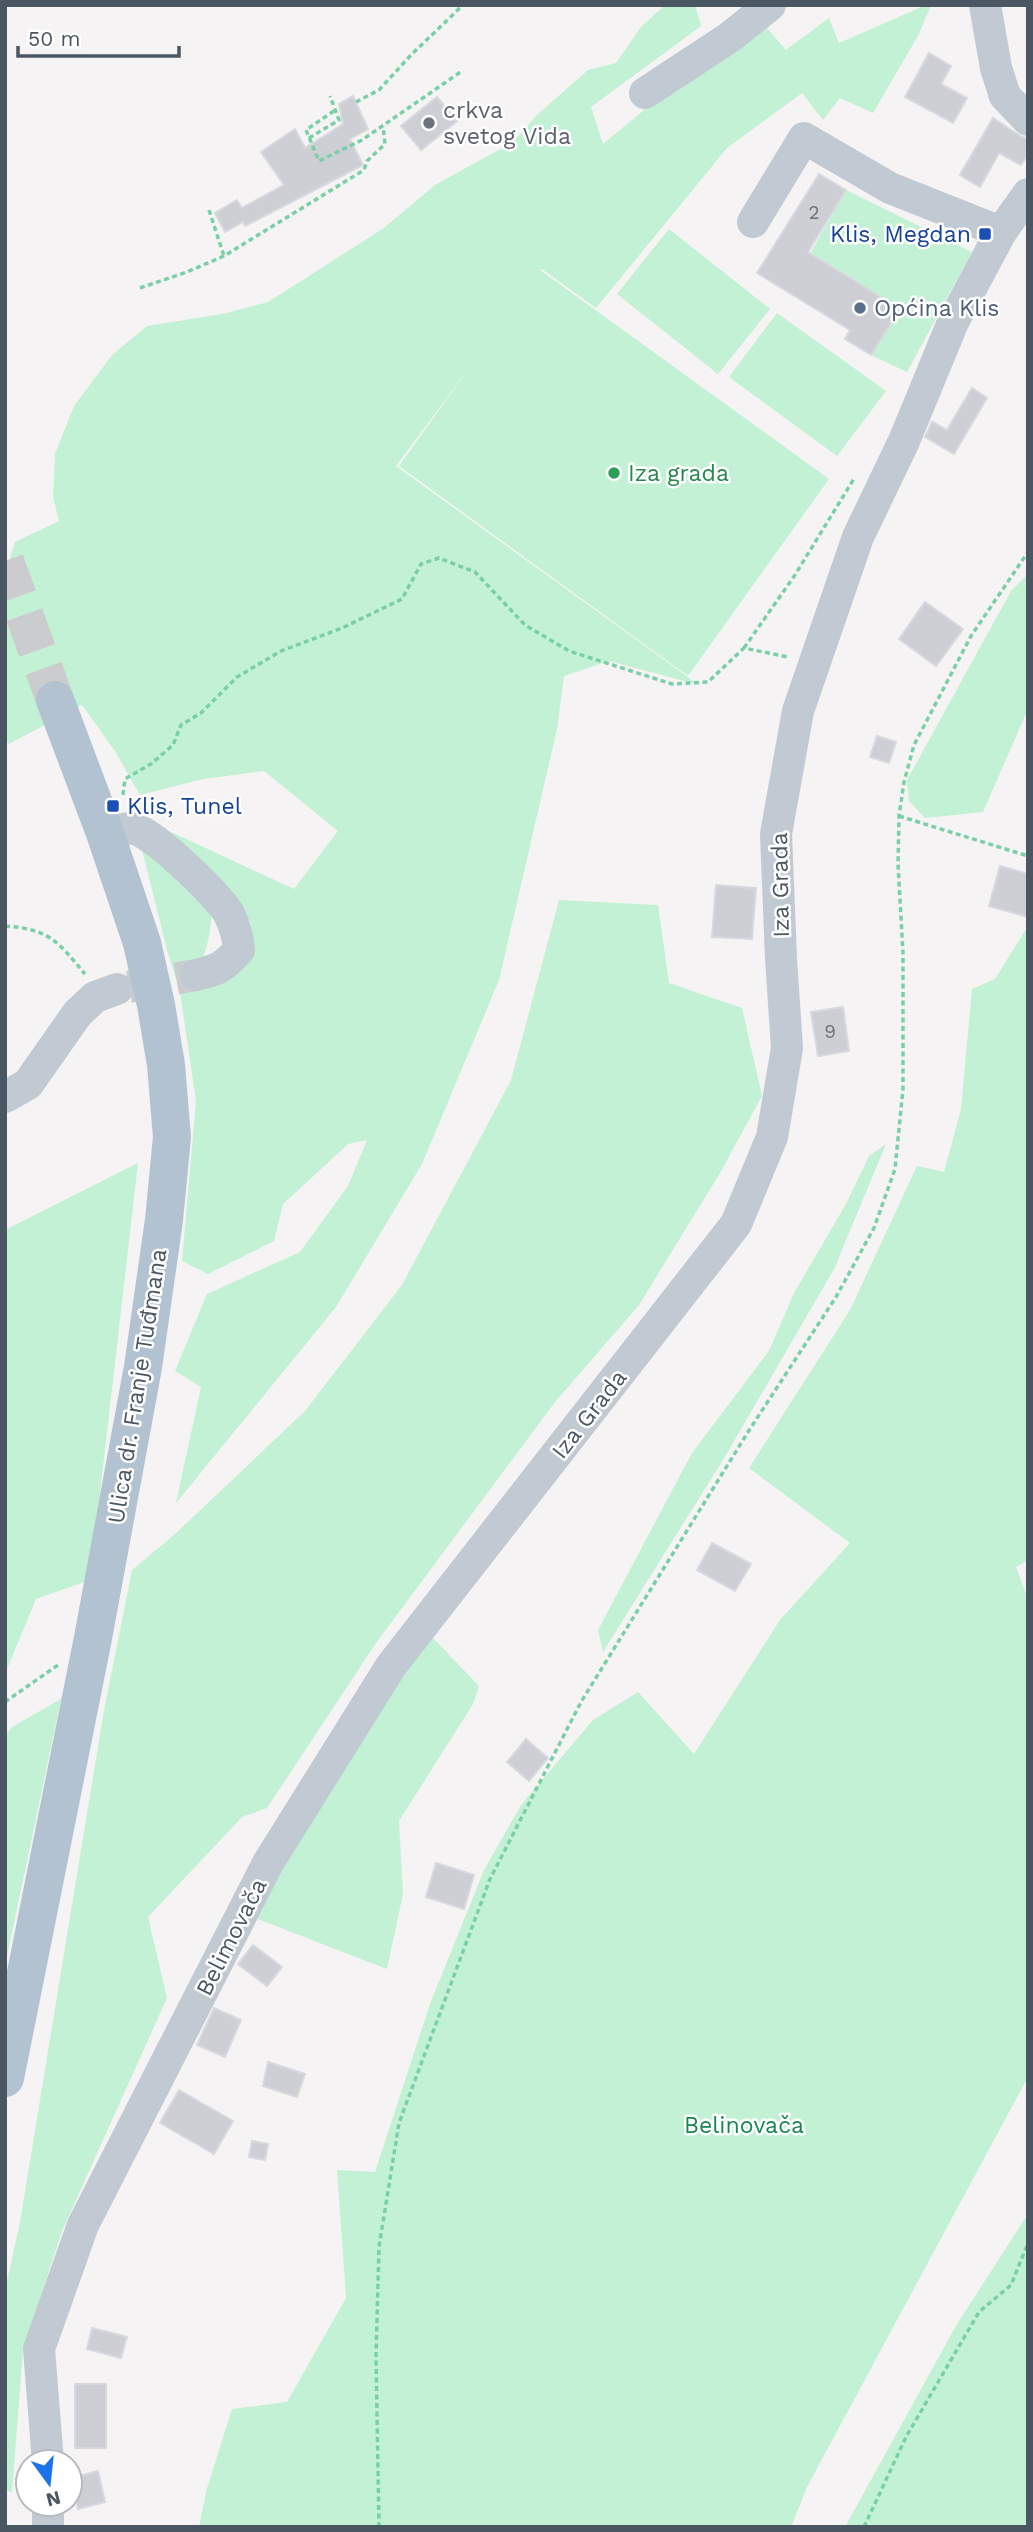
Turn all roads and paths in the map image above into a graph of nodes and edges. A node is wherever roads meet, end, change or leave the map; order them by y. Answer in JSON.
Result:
{"nodes":[{"id":1,"x":463,"y":5,"type":"edge"},
{"id":2,"x":770,"y":5,"type":"edge"},
{"id":3,"x":985,"y":5,"type":"edge"},
{"id":4,"x":462,"y":71,"type":"dead end"},
{"id":5,"x":645,"y":93,"type":"dead end"},
{"id":6,"x":330,"y":96,"type":"dead end"},
{"id":7,"x":356,"y":102,"type":"dead end"},
{"id":8,"x":334,"y":111,"type":"dead end"},
{"id":9,"x":1028,"y":120,"type":"edge"},
{"id":10,"x":383,"y":126,"type":"junction"},
{"id":11,"x":309,"y":138,"type":"junction"},
{"id":12,"x":1028,"y":194,"type":"edge"},
{"id":13,"x":209,"y":210,"type":"dead end"},
{"id":14,"x":753,"y":222,"type":"dead end"},
{"id":15,"x":1001,"y":232,"type":"junction"},
{"id":16,"x":224,"y":256,"type":"junction"},
{"id":17,"x":141,"y":288,"type":"dead end"},
{"id":18,"x":859,"y":471,"type":"dead end"},
{"id":19,"x":1028,"y":552,"type":"edge"},
{"id":20,"x":744,"y":648,"type":"junction"},
{"id":21,"x":814,"y":663,"type":"junction"},
{"id":22,"x":55,"y":701,"type":"tunnel mouth"},
{"id":23,"x":899,"y":816,"type":"junction"},
{"id":24,"x":114,"y":831,"type":"junction"},
{"id":25,"x":1028,"y":856,"type":"edge"},
{"id":26,"x":5,"y":926,"type":"edge"},
{"id":27,"x":196,"y":975,"type":"tunnel mouth"},
{"id":28,"x":106,"y":993,"type":"joint"},
{"id":29,"x":5,"y":1097,"type":"edge"},
{"id":30,"x":548,"y":1466,"type":"joint"},
{"id":31,"x":93,"y":1639,"type":"junction"},
{"id":32,"x":5,"y":1702,"type":"edge"},
{"id":33,"x":5,"y":2078,"type":"edge"},
{"id":34,"x":1028,"y":2243,"type":"edge"},
{"id":35,"x":47,"y":2448,"type":"edge"},
{"id":36,"x":379,"y":2527,"type":"edge"},
{"id":37,"x":864,"y":2527,"type":"edge"}],
"edges":[{"from":1,"to":7,"type":"path"},
{"from":2,"to":5,"type":"street"},
{"from":3,"to":9,"type":"street"},
{"from":4,"to":10,"type":"path"},
{"from":6,"to":11,"type":"path"},
{"from":8,"to":11,"type":"path"},
{"from":10,"to":11,"type":"path"},
{"from":10,"to":16,"type":"path"},
{"from":12,"to":15,"type":"street","name":"Iza Grada"},
{"from":13,"to":16,"type":"path"},
{"from":14,"to":15,"type":"street"},
{"from":15,"to":21,"type":"street","name":"Iza Grada"},
{"from":16,"to":17,"type":"path"},
{"from":18,"to":20,"type":"path"},
{"from":19,"to":23,"type":"path"},
{"from":20,"to":21,"type":"path"},
{"from":20,"to":24,"type":"path"},
{"from":21,"to":30,"type":"street","name":"Iza Grada"},
{"from":22,"to":24,"type":"main road","name":"Ulica dr. Franje Tuđmana"},
{"from":23,"to":25,"type":"path"},
{"from":23,"to":36,"type":"path"},
{"from":24,"to":27,"type":"street"},
{"from":24,"to":31,"type":"main road","name":"Ulica dr. Franje Tuđmana"},
{"from":26,"to":28,"type":"path"},
{"from":28,"to":29,"type":"street"},
{"from":30,"to":35,"type":"street","name":"Belimovača"},
{"from":31,"to":32,"type":"path"},
{"from":31,"to":33,"type":"main road","name":"Ulica dr. Franje Tuđmana"},
{"from":34,"to":37,"type":"path"}]}
